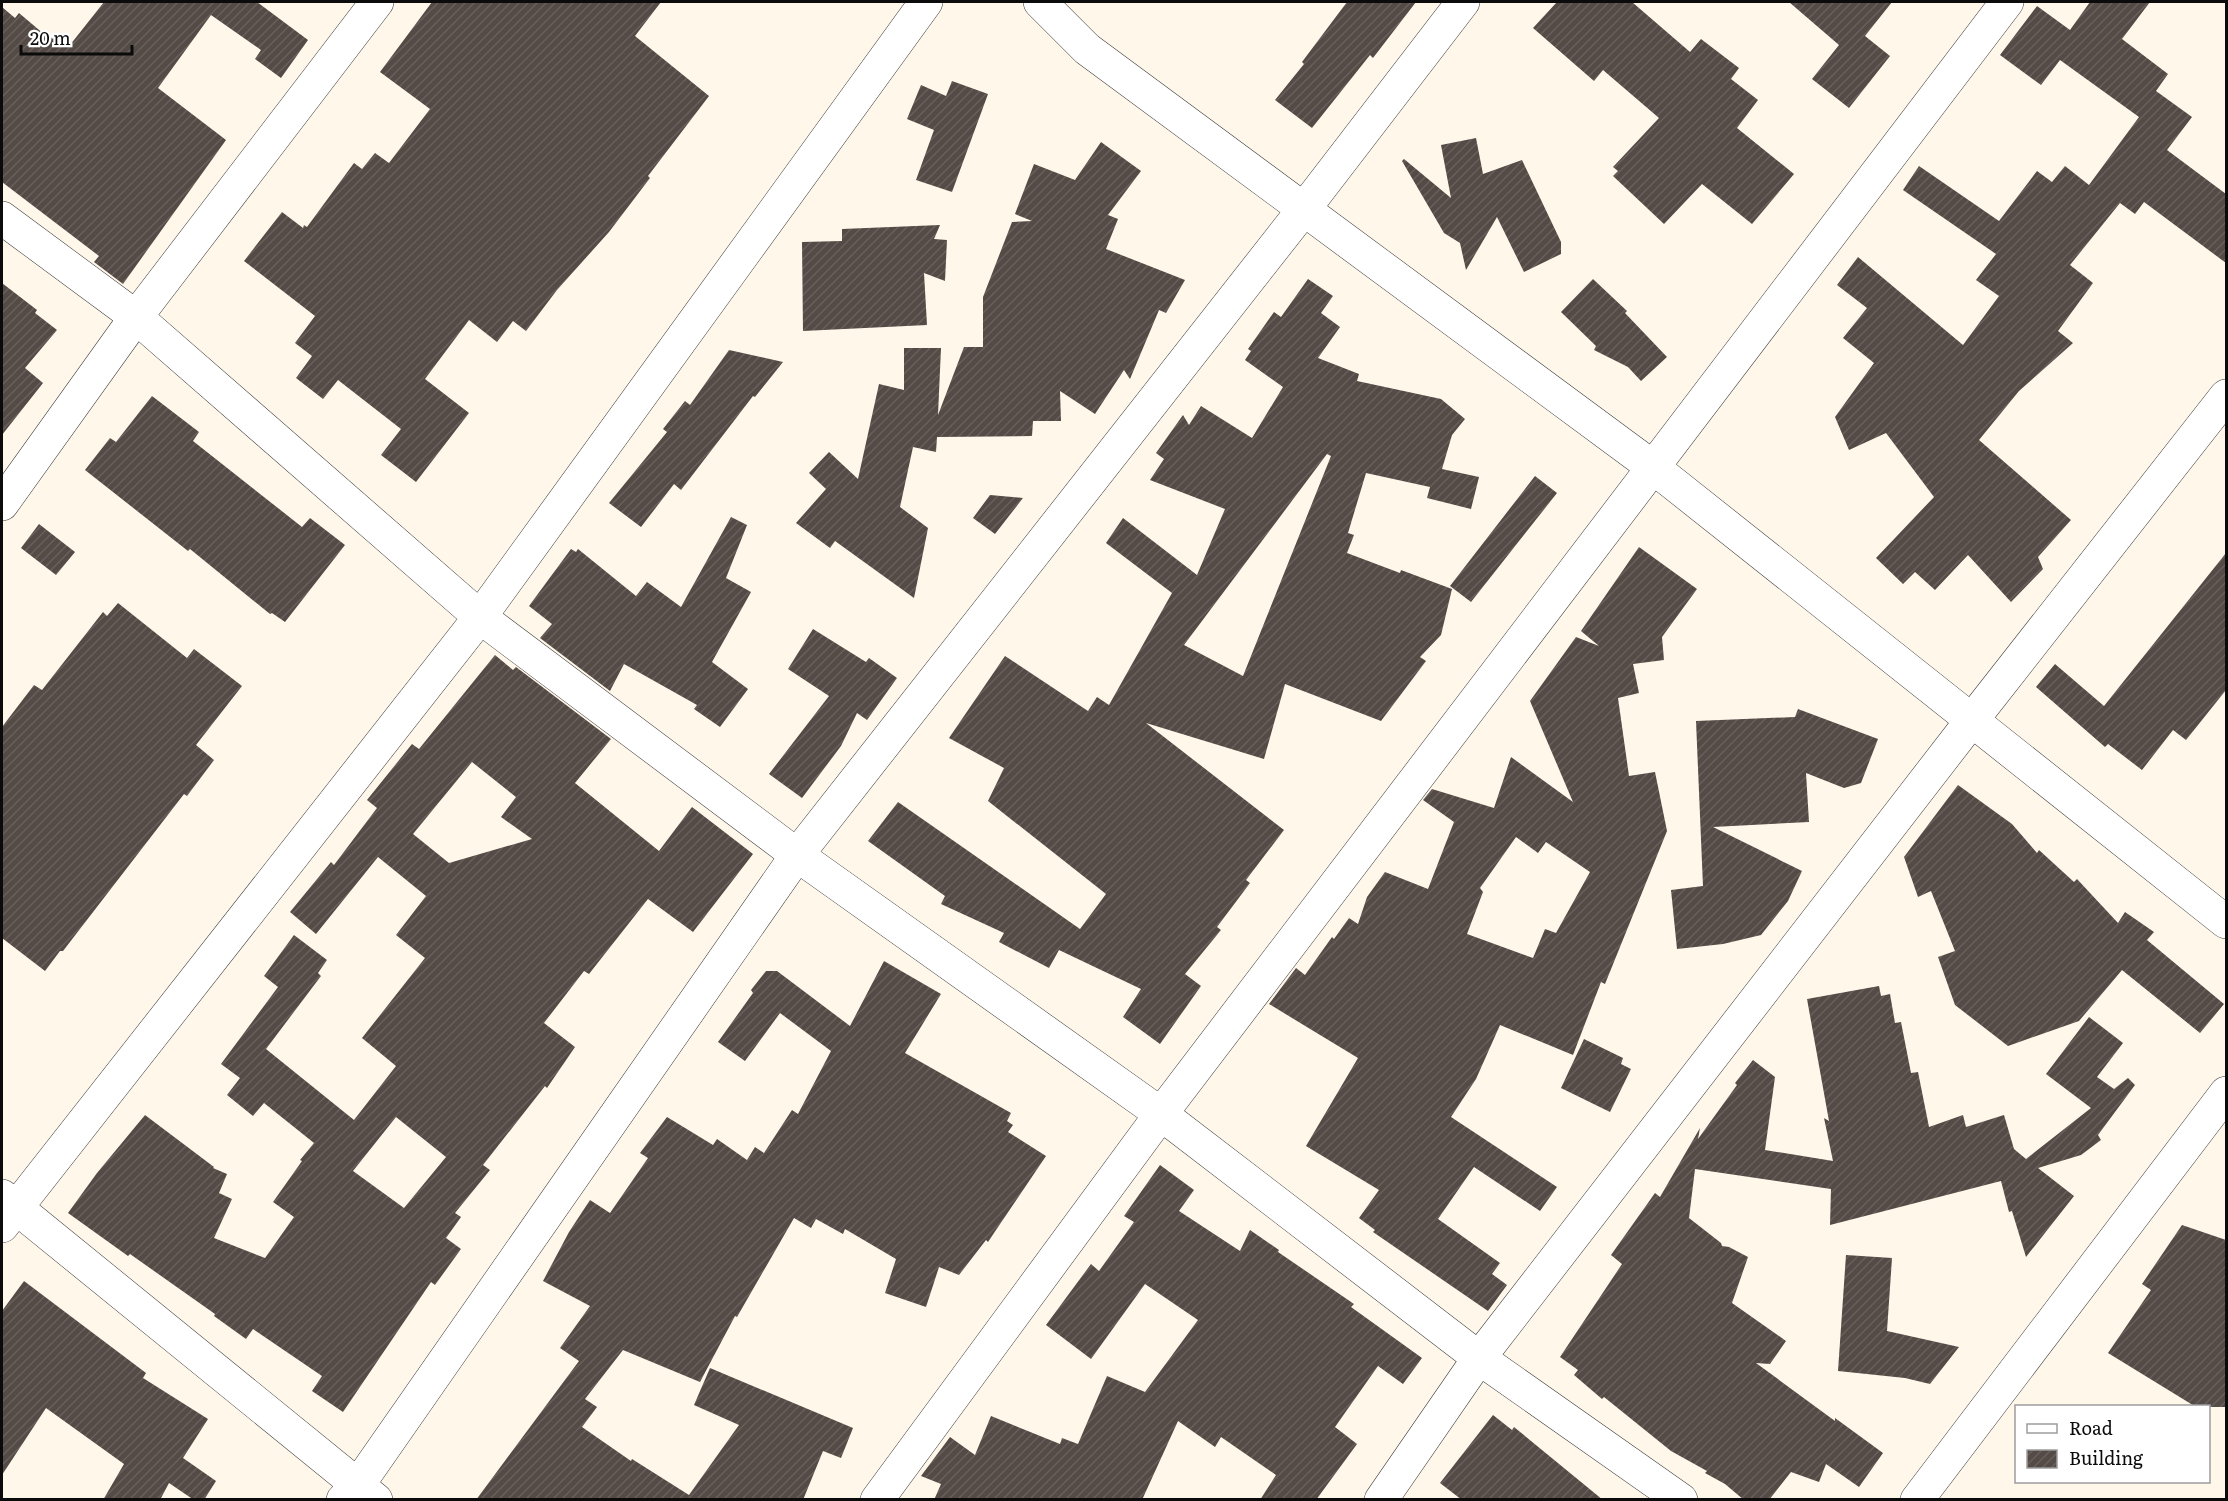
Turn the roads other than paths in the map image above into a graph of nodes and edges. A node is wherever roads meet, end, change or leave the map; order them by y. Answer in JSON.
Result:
{"nodes":[{"id":1,"x":377,"y":2,"type":"edge"},
{"id":2,"x":926,"y":2,"type":"edge"},
{"id":3,"x":1040,"y":2,"type":"edge"},
{"id":4,"x":1463,"y":2,"type":"edge"},
{"id":5,"x":2007,"y":2,"type":"edge"},
{"id":6,"x":1304,"y":209,"type":"junction"},
{"id":7,"x":2,"y":218,"type":"edge"},
{"id":8,"x":136,"y":317,"type":"junction"},
{"id":9,"x":2226,"y":396,"type":"edge"},
{"id":10,"x":1654,"y":468,"type":"junction"},
{"id":11,"x":2,"y":504,"type":"edge"},
{"id":12,"x":480,"y":617,"type":"junction"},
{"id":13,"x":1972,"y":720,"type":"junction"},
{"id":14,"x":797,"y":855,"type":"junction"},
{"id":15,"x":2226,"y":922,"type":"edge"},
{"id":16,"x":2226,"y":1093,"type":"edge"},
{"id":17,"x":1161,"y":1114,"type":"junction"},
{"id":18,"x":6,"y":1210,"type":"edge"},
{"id":19,"x":1479,"y":1358,"type":"junction"},
{"id":20,"x":359,"y":1495,"type":"edge"},
{"id":21,"x":877,"y":1500,"type":"edge"},
{"id":22,"x":1381,"y":1500,"type":"edge"},
{"id":23,"x":1681,"y":1500,"type":"edge"},
{"id":24,"x":1917,"y":1500,"type":"edge"}],
"edges":[{"from":1,"to":8,"type":"street"},
{"from":2,"to":12,"type":"street"},
{"from":3,"to":6,"type":"street"},
{"from":4,"to":6,"type":"street"},
{"from":5,"to":10,"type":"street"},
{"from":6,"to":10,"type":"street"},
{"from":6,"to":14,"type":"street"},
{"from":7,"to":8,"type":"street"},
{"from":8,"to":11,"type":"street"},
{"from":8,"to":12,"type":"street"},
{"from":9,"to":13,"type":"street"},
{"from":10,"to":13,"type":"street"},
{"from":10,"to":17,"type":"street"},
{"from":12,"to":14,"type":"street"},
{"from":12,"to":18,"type":"street"},
{"from":13,"to":15,"type":"street"},
{"from":13,"to":19,"type":"street"},
{"from":14,"to":17,"type":"street"},
{"from":14,"to":20,"type":"street"},
{"from":16,"to":24,"type":"street"},
{"from":17,"to":19,"type":"street"},
{"from":17,"to":21,"type":"street"},
{"from":18,"to":20,"type":"street"},
{"from":19,"to":22,"type":"street"},
{"from":19,"to":23,"type":"street"}]}
